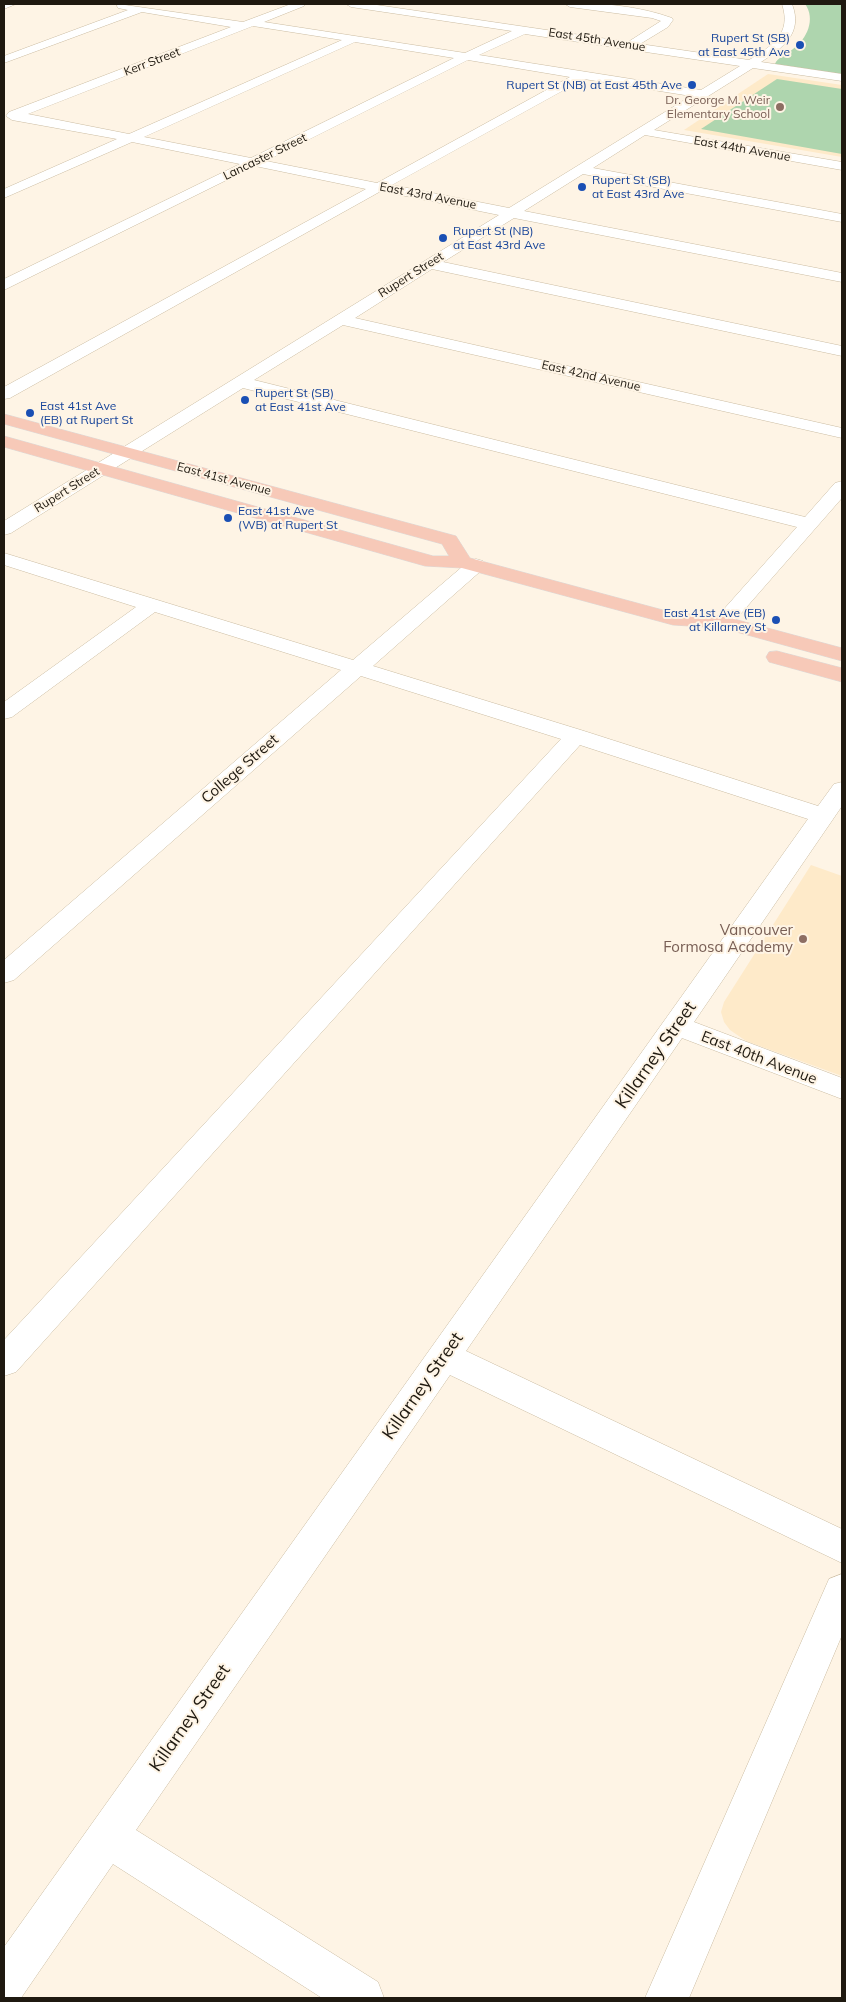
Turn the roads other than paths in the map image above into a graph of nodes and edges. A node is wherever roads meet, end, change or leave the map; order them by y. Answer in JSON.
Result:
{"nodes":[{"id":1,"x":11,"y":4,"type":"edge"},
{"id":2,"x":108,"y":4,"type":"edge"},
{"id":3,"x":300,"y":4,"type":"edge"},
{"id":4,"x":351,"y":4,"type":"edge"},
{"id":5,"x":396,"y":4,"type":"edge"},
{"id":6,"x":570,"y":4,"type":"edge"},
{"id":7,"x":787,"y":4,"type":"edge"},
{"id":8,"x":4,"y":6,"type":"edge"},
{"id":9,"x":384,"y":8,"type":"junction"},
{"id":10,"x":141,"y":9,"type":"junction"},
{"id":11,"x":249,"y":24,"type":"junction"},
{"id":12,"x":526,"y":29,"type":"junction"},
{"id":13,"x":354,"y":39,"type":"junction"},
{"id":14,"x":631,"y":45,"type":"junction"},
{"id":15,"x":468,"y":56,"type":"junction"},
{"id":16,"x":4,"y":60,"type":"edge"},
{"id":17,"x":751,"y":64,"type":"junction"},
{"id":18,"x":582,"y":75,"type":"junction"},
{"id":19,"x":842,"y":78,"type":"edge"},
{"id":20,"x":702,"y":94,"type":"junction"},
{"id":21,"x":8,"y":117,"type":"edge"},
{"id":22,"x":641,"y":131,"type":"junction"},
{"id":23,"x":131,"y":139,"type":"junction"},
{"id":24,"x":254,"y":163,"type":"junction"},
{"id":25,"x":842,"y":166,"type":"edge"},
{"id":26,"x":580,"y":170,"type":"junction"},
{"id":27,"x":379,"y":187,"type":"junction"},
{"id":28,"x":4,"y":194,"type":"edge"},
{"id":29,"x":511,"y":212,"type":"junction"},
{"id":30,"x":842,"y":218,"type":"edge"},
{"id":31,"x":428,"y":264,"type":"junction"},
{"id":32,"x":842,"y":278,"type":"edge"},
{"id":33,"x":4,"y":285,"type":"edge"},
{"id":34,"x":340,"y":319,"type":"junction"},
{"id":35,"x":842,"y":351,"type":"edge"},
{"id":36,"x":240,"y":382,"type":"junction"},
{"id":37,"x":4,"y":394,"type":"edge"},
{"id":38,"x":4,"y":419,"type":"edge"},
{"id":39,"x":842,"y":434,"type":"edge"},
{"id":40,"x":4,"y":441,"type":"edge"},
{"id":41,"x":128,"y":453,"type":"junction"},
{"id":42,"x":101,"y":469,"type":"junction"},
{"id":43,"x":842,"y":487,"type":"edge"},
{"id":44,"x":809,"y":524,"type":"junction"},
{"id":45,"x":4,"y":529,"type":"edge"},
{"id":46,"x":4,"y":558,"type":"edge"},
{"id":47,"x":470,"y":564,"type":"junction"},
{"id":48,"x":154,"y":604,"type":"junction"},
{"id":49,"x":673,"y":619,"type":"junction"},
{"id":50,"x":722,"y":622,"type":"junction"},
{"id":51,"x":842,"y":655,"type":"edge"},
{"id":52,"x":358,"y":668,"type":"junction"},
{"id":53,"x":842,"y":675,"type":"edge"},
{"id":54,"x":4,"y":712,"type":"edge"},
{"id":55,"x":576,"y":736,"type":"junction"},
{"id":56,"x":842,"y":789,"type":"edge"},
{"id":57,"x":824,"y":816,"type":"junction"},
{"id":58,"x":4,"y":974,"type":"edge"},
{"id":59,"x":676,"y":1026,"type":"junction"},
{"id":60,"x":842,"y":1089,"type":"edge"},
{"id":61,"x":444,"y":1356,"type":"junction"},
{"id":62,"x":4,"y":1362,"type":"edge"},
{"id":63,"x":842,"y":1547,"type":"edge"},
{"id":64,"x":842,"y":1591,"type":"edge"},
{"id":65,"x":107,"y":1836,"type":"junction"},
{"id":66,"x":4,"y":1984,"type":"edge"},
{"id":67,"x":362,"y":1998,"type":"edge"},
{"id":68,"x":667,"y":1998,"type":"edge"}],
"edges":[{"from":1,"to":8,"type":"street"},
{"from":2,"to":10,"type":"street"},
{"from":3,"to":11,"type":"street","name":"Kerr Street"},
{"from":4,"to":9,"type":"street","name":"East 45th Avenue"},
{"from":5,"to":9,"type":"street"},
{"from":6,"to":14,"type":"street"},
{"from":7,"to":17,"type":"street","name":"Rupert Street"},
{"from":9,"to":12,"type":"street","name":"East 45th Avenue"},
{"from":10,"to":11,"type":"street"},
{"from":10,"to":16,"type":"street"},
{"from":11,"to":13,"type":"street"},
{"from":11,"to":21,"type":"street","name":"Kerr Street"},
{"from":12,"to":14,"type":"street","name":"East 45th Avenue"},
{"from":12,"to":15,"type":"street","name":"Lancaster Street"},
{"from":13,"to":15,"type":"street"},
{"from":13,"to":23,"type":"street"},
{"from":14,"to":17,"type":"street","name":"East 45th Avenue"},
{"from":15,"to":18,"type":"street"},
{"from":15,"to":24,"type":"street","name":"Lancaster Street"},
{"from":17,"to":19,"type":"street","name":"East 45th Avenue"},
{"from":17,"to":20,"type":"street","name":"Rupert Street"},
{"from":18,"to":20,"type":"street"},
{"from":18,"to":27,"type":"street"},
{"from":20,"to":22,"type":"street","name":"Rupert Street"},
{"from":21,"to":23,"type":"street","name":"East 43rd Avenue"},
{"from":22,"to":25,"type":"street","name":"East 44th Avenue"},
{"from":22,"to":26,"type":"street","name":"Rupert Street"},
{"from":23,"to":24,"type":"street","name":"East 43rd Avenue"},
{"from":23,"to":28,"type":"street"},
{"from":24,"to":27,"type":"street","name":"East 43rd Avenue"},
{"from":24,"to":33,"type":"street","name":"Lancaster Street"},
{"from":26,"to":29,"type":"street","name":"Rupert Street"},
{"from":26,"to":30,"type":"street"},
{"from":27,"to":29,"type":"street","name":"East 43rd Avenue"},
{"from":27,"to":37,"type":"street"},
{"from":29,"to":31,"type":"street","name":"Rupert Street"},
{"from":29,"to":32,"type":"street","name":"East 43rd Avenue"},
{"from":31,"to":34,"type":"street","name":"Rupert Street"},
{"from":31,"to":35,"type":"street"},
{"from":34,"to":36,"type":"street","name":"Rupert Street"},
{"from":34,"to":39,"type":"street","name":"East 42nd Avenue"},
{"from":36,"to":41,"type":"street","name":"Rupert Street"},
{"from":36,"to":44,"type":"street"},
{"from":38,"to":41,"type":"main road","name":"East 41st Avenue"},
{"from":40,"to":42,"type":"main road","name":"East 41st Avenue"},
{"from":41,"to":42,"type":"street","name":"Rupert Street"},
{"from":41,"to":47,"type":"main road","name":"East 41st Avenue"},
{"from":42,"to":45,"type":"street","name":"Rupert Street"},
{"from":42,"to":47,"type":"main road","name":"East 41st Avenue"},
{"from":43,"to":44,"type":"street"},
{"from":44,"to":50,"type":"street"},
{"from":46,"to":48,"type":"street"},
{"from":47,"to":49,"type":"main road","name":"East 41st Avenue"},
{"from":47,"to":52,"type":"street","name":"College Street"},
{"from":48,"to":52,"type":"street"},
{"from":48,"to":54,"type":"street"},
{"from":49,"to":50,"type":"main road","name":"East 41st Avenue"},
{"from":49,"to":53,"type":"main road","name":"East 41st Avenue"},
{"from":50,"to":51,"type":"main road","name":"East 41st Avenue"},
{"from":52,"to":55,"type":"street"},
{"from":52,"to":58,"type":"street","name":"College Street"},
{"from":55,"to":57,"type":"street"},
{"from":55,"to":62,"type":"street"},
{"from":56,"to":57,"type":"street","name":"Killarney Street"},
{"from":57,"to":59,"type":"street","name":"Killarney Street"},
{"from":59,"to":60,"type":"street","name":"East 40th Avenue"},
{"from":59,"to":61,"type":"street","name":"Killarney Street"},
{"from":61,"to":63,"type":"street"},
{"from":61,"to":65,"type":"street","name":"Killarney Street"},
{"from":64,"to":68,"type":"street"},
{"from":65,"to":66,"type":"street","name":"Killarney Street"},
{"from":65,"to":67,"type":"street"}]}
